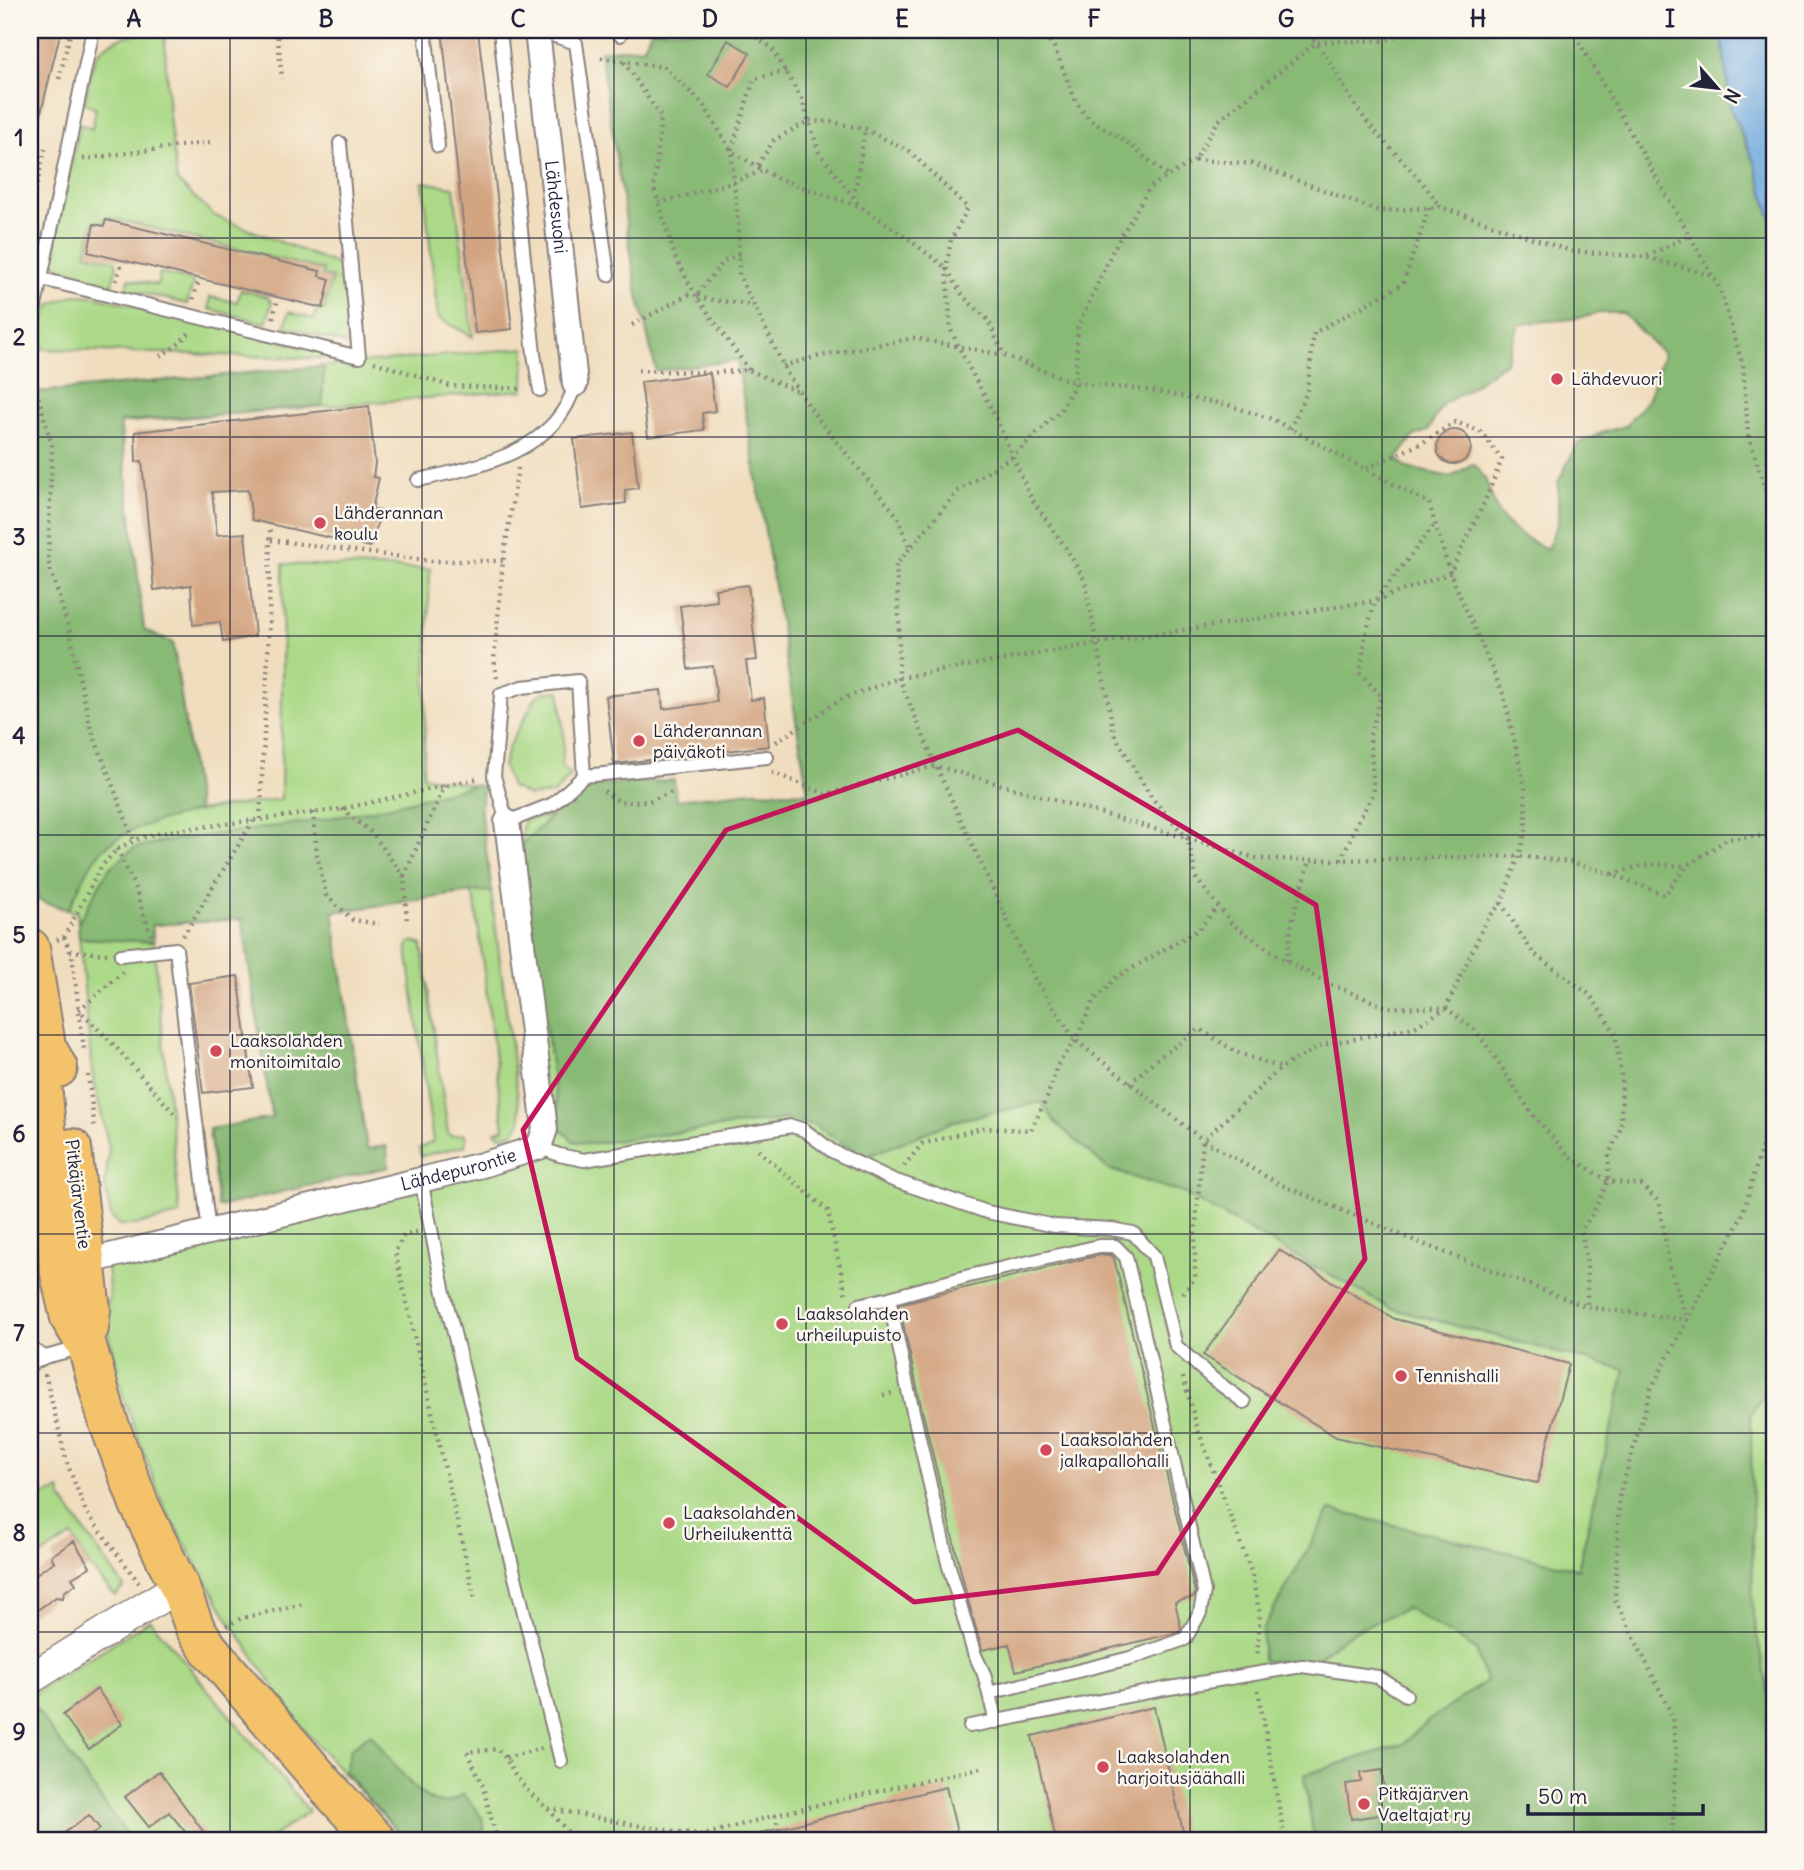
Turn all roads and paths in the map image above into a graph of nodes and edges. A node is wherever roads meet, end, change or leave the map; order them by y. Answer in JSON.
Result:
{"nodes":[{"id":1,"x":71,"y":30,"type":"edge"},
{"id":2,"x":93,"y":30,"type":"edge"},
{"id":3,"x":277,"y":30,"type":"edge"},
{"id":4,"x":425,"y":30,"type":"edge"},
{"id":5,"x":499,"y":30,"type":"edge"},
{"id":6,"x":537,"y":30,"type":"edge"},
{"id":7,"x":744,"y":30,"type":"edge"},
{"id":8,"x":1041,"y":30,"type":"edge"},
{"id":9,"x":1303,"y":30,"type":"edge"},
{"id":10,"x":1416,"y":30,"type":"edge"},
{"id":11,"x":1572,"y":30,"type":"edge"},
{"id":12,"x":1317,"y":41,"type":"junction"},
{"id":13,"x":601,"y":58,"type":"dead end"},
{"id":14,"x":623,"y":61,"type":"junction"},
{"id":15,"x":786,"y":71,"type":"junction"},
{"id":16,"x":59,"y":79,"type":"dead end"},
{"id":17,"x":282,"y":79,"type":"dead end"},
{"id":18,"x":809,"y":121,"type":"junction"},
{"id":19,"x":865,"y":129,"type":"junction"},
{"id":20,"x":211,"y":142,"type":"dead end"},
{"id":21,"x":340,"y":143,"type":"dead end"},
{"id":22,"x":438,"y":146,"type":"dead end"},
{"id":23,"x":45,"y":149,"type":"dead end"},
{"id":24,"x":731,"y":151,"type":"junction"},
{"id":25,"x":1195,"y":160,"type":"junction"},
{"id":26,"x":65,"y":161,"type":"junction"},
{"id":27,"x":758,"y":165,"type":"junction"},
{"id":28,"x":764,"y":170,"type":"junction"},
{"id":29,"x":1168,"y":176,"type":"junction"},
{"id":30,"x":734,"y":182,"type":"junction"},
{"id":31,"x":854,"y":197,"type":"junction"},
{"id":32,"x":659,"y":203,"type":"junction"},
{"id":33,"x":32,"y":205,"type":"dead end"},
{"id":34,"x":861,"y":207,"type":"junction"},
{"id":35,"x":1440,"y":207,"type":"junction"},
{"id":36,"x":1429,"y":208,"type":"junction"},
{"id":37,"x":1689,"y":236,"type":"junction"},
{"id":38,"x":739,"y":254,"type":"junction"},
{"id":39,"x":1646,"y":257,"type":"junction"},
{"id":40,"x":946,"y":268,"type":"junction"},
{"id":41,"x":608,"y":275,"type":"dead end"},
{"id":42,"x":1713,"y":276,"type":"junction"},
{"id":43,"x":42,"y":279,"type":"junction"},
{"id":44,"x":694,"y":294,"type":"junction"},
{"id":45,"x":754,"y":306,"type":"junction"},
{"id":46,"x":195,"y":317,"type":"junction"},
{"id":47,"x":632,"y":325,"type":"dead end"},
{"id":48,"x":30,"y":330,"type":"edge"},
{"id":49,"x":959,"y":347,"type":"junction"},
{"id":50,"x":1004,"y":355,"type":"junction"},
{"id":51,"x":160,"y":356,"type":"dead end"},
{"id":52,"x":359,"y":357,"type":"junction"},
{"id":53,"x":783,"y":366,"type":"junction"},
{"id":54,"x":638,"y":370,"type":"dead end"},
{"id":55,"x":749,"y":370,"type":"junction"},
{"id":56,"x":1075,"y":383,"type":"junction"},
{"id":57,"x":575,"y":384,"type":"joint"},
{"id":58,"x":30,"y":387,"type":"edge"},
{"id":59,"x":540,"y":390,"type":"joint"},
{"id":60,"x":800,"y":393,"type":"junction"},
{"id":61,"x":1290,"y":429,"type":"junction"},
{"id":62,"x":521,"y":451,"type":"junction"},
{"id":63,"x":1013,"y":456,"type":"junction"},
{"id":64,"x":1367,"y":468,"type":"junction"},
{"id":65,"x":418,"y":480,"type":"dead end"},
{"id":66,"x":1772,"y":502,"type":"edge"},
{"id":67,"x":1435,"y":523,"type":"junction"},
{"id":68,"x":270,"y":524,"type":"dead end"},
{"id":69,"x":271,"y":540,"type":"junction"},
{"id":70,"x":910,"y":550,"type":"junction"},
{"id":71,"x":1774,"y":551,"type":"edge"},
{"id":72,"x":503,"y":561,"type":"junction"},
{"id":73,"x":1451,"y":573,"type":"junction"},
{"id":74,"x":1375,"y":601,"type":"junction"},
{"id":75,"x":1098,"y":643,"type":"junction"},
{"id":76,"x":899,"y":678,"type":"junction"},
{"id":77,"x":501,"y":694,"type":"junction"},
{"id":78,"x":767,"y":757,"type":"junction"},
{"id":79,"x":936,"y":766,"type":"junction"},
{"id":80,"x":494,"y":775,"type":"junction"},
{"id":81,"x":584,"y":776,"type":"junction"},
{"id":82,"x":445,"y":785,"type":"junction"},
{"id":83,"x":675,"y":791,"type":"dead end"},
{"id":84,"x":342,"y":809,"type":"junction"},
{"id":85,"x":313,"y":812,"type":"junction"},
{"id":86,"x":260,"y":819,"type":"junction"},
{"id":87,"x":253,"y":820,"type":"junction"},
{"id":88,"x":507,"y":822,"type":"junction"},
{"id":89,"x":1774,"y":835,"type":"edge"},
{"id":90,"x":1188,"y":839,"type":"junction"},
{"id":91,"x":134,"y":841,"type":"junction"},
{"id":92,"x":117,"y":849,"type":"junction"},
{"id":93,"x":1519,"y":856,"type":"junction"},
{"id":94,"x":1310,"y":860,"type":"junction"},
{"id":95,"x":1341,"y":860,"type":"junction"},
{"id":96,"x":1687,"y":866,"type":"junction"},
{"id":97,"x":1611,"y":874,"type":"junction"},
{"id":98,"x":404,"y":877,"type":"junction"},
{"id":99,"x":1501,"y":903,"type":"junction"},
{"id":100,"x":1218,"y":906,"type":"junction"},
{"id":101,"x":407,"y":921,"type":"dead end"},
{"id":102,"x":379,"y":924,"type":"dead end"},
{"id":103,"x":47,"y":943,"type":"edge"},
{"id":104,"x":176,"y":949,"type":"junction"},
{"id":105,"x":70,"y":951,"type":"junction"},
{"id":106,"x":151,"y":952,"type":"junction"},
{"id":107,"x":121,"y":955,"type":"joint"},
{"id":108,"x":1287,"y":961,"type":"junction"},
{"id":109,"x":1446,"y":1008,"type":"junction"},
{"id":110,"x":79,"y":1010,"type":"junction"},
{"id":111,"x":1075,"y":1040,"type":"junction"},
{"id":112,"x":38,"y":1048,"type":"edge"},
{"id":113,"x":86,"y":1061,"type":"dead end"},
{"id":114,"x":1280,"y":1068,"type":"junction"},
{"id":115,"x":87,"y":1074,"type":"dead end"},
{"id":116,"x":1130,"y":1083,"type":"junction"},
{"id":117,"x":1774,"y":1105,"type":"edge"},
{"id":118,"x":96,"y":1139,"type":"dead end"},
{"id":119,"x":1203,"y":1140,"type":"junction"},
{"id":120,"x":199,"y":1141,"type":"junction"},
{"id":121,"x":539,"y":1147,"type":"junction"},
{"id":122,"x":755,"y":1147,"type":"dead end"},
{"id":123,"x":421,"y":1180,"type":"junction"},
{"id":124,"x":893,"y":1180,"type":"junction"},
{"id":125,"x":1608,"y":1181,"type":"junction"},
{"id":126,"x":431,"y":1229,"type":"junction"},
{"id":127,"x":209,"y":1233,"type":"junction"},
{"id":128,"x":73,"y":1265,"type":"junction"},
{"id":129,"x":889,"y":1298,"type":"junction"},
{"id":130,"x":854,"y":1305,"type":"joint"},
{"id":131,"x":1587,"y":1307,"type":"junction"},
{"id":132,"x":1167,"y":1313,"type":"junction"},
{"id":133,"x":1688,"y":1320,"type":"junction"},
{"id":134,"x":87,"y":1346,"type":"junction"},
{"id":135,"x":1176,"y":1346,"type":"junction"},
{"id":136,"x":30,"y":1348,"type":"edge"},
{"id":137,"x":45,"y":1357,"type":"junction"},
{"id":138,"x":30,"y":1365,"type":"edge"},
{"id":139,"x":1244,"y":1402,"type":"dead end"},
{"id":140,"x":179,"y":1586,"type":"junction"},
{"id":141,"x":475,"y":1599,"type":"dead end"},
{"id":142,"x":303,"y":1604,"type":"dead end"},
{"id":143,"x":221,"y":1628,"type":"junction"},
{"id":144,"x":1255,"y":1675,"type":"junction"},
{"id":145,"x":30,"y":1679,"type":"edge"},
{"id":146,"x":989,"y":1693,"type":"junction"},
{"id":147,"x":1406,"y":1695,"type":"dead end"},
{"id":148,"x":996,"y":1721,"type":"junction"},
{"id":149,"x":970,"y":1726,"type":"dead end"},
{"id":150,"x":281,"y":1730,"type":"junction"},
{"id":151,"x":557,"y":1745,"type":"junction"},
{"id":152,"x":506,"y":1758,"type":"junction"},
{"id":153,"x":561,"y":1761,"type":"dead end"},
{"id":154,"x":984,"y":1766,"type":"dead end"},
{"id":155,"x":547,"y":1808,"type":"junction"},
{"id":156,"x":775,"y":1815,"type":"junction"},
{"id":157,"x":376,"y":1840,"type":"edge"},
{"id":158,"x":497,"y":1840,"type":"edge"},
{"id":159,"x":575,"y":1840,"type":"edge"},
{"id":160,"x":782,"y":1840,"type":"edge"},
{"id":161,"x":1284,"y":1840,"type":"edge"},
{"id":162,"x":1672,"y":1840,"type":"edge"}],
"edges":[{"from":1,"to":16,"type":"path"},
{"from":2,"to":26,"type":"lane"},
{"from":3,"to":17,"type":"path"},
{"from":4,"to":22,"type":"lane"},
{"from":5,"to":59,"type":"lane"},
{"from":6,"to":41,"type":"lane"},
{"from":6,"to":57,"type":"street","name":"Lähdesuoni"},
{"from":7,"to":15,"type":"path"},
{"from":8,"to":29,"type":"path"},
{"from":9,"to":12,"type":"path"},
{"from":10,"to":12,"type":"path"},
{"from":11,"to":37,"type":"path"},
{"from":12,"to":25,"type":"path"},
{"from":12,"to":35,"type":"path"},
{"from":13,"to":14,"type":"path"},
{"from":14,"to":24,"type":"path"},
{"from":14,"to":32,"type":"path"},
{"from":15,"to":18,"type":"path"},
{"from":15,"to":24,"type":"path"},
{"from":18,"to":19,"type":"path"},
{"from":18,"to":27,"type":"path"},
{"from":18,"to":31,"type":"path"},
{"from":19,"to":31,"type":"path"},
{"from":19,"to":40,"type":"path"},
{"from":20,"to":26,"type":"path"},
{"from":21,"to":52,"type":"lane"},
{"from":23,"to":33,"type":"path"},
{"from":24,"to":27,"type":"path"},
{"from":24,"to":30,"type":"path"},
{"from":25,"to":29,"type":"path"},
{"from":25,"to":36,"type":"path"},
{"from":26,"to":43,"type":"lane"},
{"from":27,"to":28,"type":"path"},
{"from":28,"to":30,"type":"path"},
{"from":28,"to":34,"type":"path"},
{"from":29,"to":56,"type":"path"},
{"from":30,"to":32,"type":"path"},
{"from":30,"to":38,"type":"path"},
{"from":31,"to":34,"type":"path"},
{"from":32,"to":44,"type":"path"},
{"from":34,"to":40,"type":"path"},
{"from":35,"to":36,"type":"path"},
{"from":35,"to":39,"type":"path"},
{"from":36,"to":61,"type":"path"},
{"from":37,"to":39,"type":"path"},
{"from":37,"to":42,"type":"path"},
{"from":38,"to":44,"type":"path"},
{"from":38,"to":45,"type":"path"},
{"from":39,"to":42,"type":"path"},
{"from":40,"to":49,"type":"path"},
{"from":40,"to":50,"type":"path"},
{"from":42,"to":66,"type":"path"},
{"from":43,"to":46,"type":"lane"},
{"from":43,"to":48,"type":"lane"},
{"from":44,"to":45,"type":"path"},
{"from":44,"to":47,"type":"path"},
{"from":44,"to":55,"type":"path"},
{"from":45,"to":53,"type":"path"},
{"from":46,"to":51,"type":"path"},
{"from":46,"to":52,"type":"lane"},
{"from":49,"to":50,"type":"path"},
{"from":49,"to":53,"type":"path"},
{"from":49,"to":63,"type":"path"},
{"from":50,"to":56,"type":"path"},
{"from":52,"to":59,"type":"path"},
{"from":53,"to":60,"type":"path"},
{"from":54,"to":55,"type":"path"},
{"from":55,"to":60,"type":"path"},
{"from":56,"to":61,"type":"path"},
{"from":56,"to":63,"type":"path"},
{"from":57,"to":62,"type":"lane"},
{"from":58,"to":91,"type":"path"},
{"from":60,"to":70,"type":"path"},
{"from":61,"to":64,"type":"path"},
{"from":62,"to":65,"type":"lane"},
{"from":62,"to":72,"type":"path"},
{"from":63,"to":70,"type":"path"},
{"from":63,"to":75,"type":"path"},
{"from":64,"to":67,"type":"path"},
{"from":64,"to":73,"type":"path"},
{"from":66,"to":71,"type":"path"},
{"from":67,"to":73,"type":"path"},
{"from":67,"to":74,"type":"path"},
{"from":68,"to":69,"type":"path"},
{"from":69,"to":72,"type":"path"},
{"from":69,"to":86,"type":"path"},
{"from":70,"to":76,"type":"path"},
{"from":72,"to":77,"type":"path"},
{"from":73,"to":74,"type":"path"},
{"from":73,"to":93,"type":"path"},
{"from":74,"to":75,"type":"path"},
{"from":74,"to":95,"type":"path"},
{"from":75,"to":76,"type":"path"},
{"from":75,"to":90,"type":"path"},
{"from":76,"to":78,"type":"path"},
{"from":76,"to":79,"type":"path"},
{"from":77,"to":80,"type":"lane"},
{"from":77,"to":81,"type":"lane"},
{"from":78,"to":79,"type":"path"},
{"from":78,"to":81,"type":"lane"},
{"from":79,"to":90,"type":"path"},
{"from":79,"to":111,"type":"path"},
{"from":80,"to":82,"type":"path"},
{"from":80,"to":88,"type":"lane"},
{"from":81,"to":83,"type":"path"},
{"from":81,"to":88,"type":"lane"},
{"from":82,"to":84,"type":"path"},
{"from":82,"to":98,"type":"path"},
{"from":84,"to":85,"type":"path"},
{"from":84,"to":98,"type":"path"},
{"from":85,"to":86,"type":"path"},
{"from":85,"to":102,"type":"path"},
{"from":86,"to":87,"type":"path"},
{"from":87,"to":91,"type":"path"},
{"from":87,"to":104,"type":"path"},
{"from":88,"to":121,"type":"street","name":"Lähdepurontie"},
{"from":89,"to":96,"type":"path"},
{"from":90,"to":94,"type":"path"},
{"from":90,"to":100,"type":"path"},
{"from":91,"to":92,"type":"path"},
{"from":92,"to":103,"type":"path"},
{"from":92,"to":106,"type":"path"},
{"from":93,"to":95,"type":"path"},
{"from":93,"to":97,"type":"path"},
{"from":93,"to":99,"type":"path"},
{"from":94,"to":95,"type":"path"},
{"from":94,"to":108,"type":"path"},
{"from":96,"to":97,"type":"path"},
{"from":96,"to":97,"type":"path"},
{"from":98,"to":101,"type":"path"},
{"from":99,"to":109,"type":"path"},
{"from":99,"to":125,"type":"path"},
{"from":100,"to":108,"type":"path"},
{"from":100,"to":111,"type":"path"},
{"from":103,"to":105,"type":"path"},
{"from":103,"to":112,"type":"main road","name":"Pitkäjärventie"},
{"from":104,"to":106,"type":"lane"},
{"from":104,"to":120,"type":"lane"},
{"from":105,"to":107,"type":"path"},
{"from":105,"to":110,"type":"path"},
{"from":106,"to":107,"type":"lane"},
{"from":106,"to":110,"type":"path"},
{"from":108,"to":109,"type":"path"},
{"from":109,"to":114,"type":"path"},
{"from":109,"to":125,"type":"path"},
{"from":110,"to":113,"type":"path"},
{"from":110,"to":120,"type":"path"},
{"from":111,"to":116,"type":"path"},
{"from":111,"to":124,"type":"path"},
{"from":112,"to":128,"type":"main road","name":"Pitkäjärventie"},
{"from":114,"to":116,"type":"path"},
{"from":114,"to":119,"type":"path"},
{"from":115,"to":118,"type":"path"},
{"from":116,"to":119,"type":"path"},
{"from":117,"to":133,"type":"path"},
{"from":119,"to":131,"type":"path"},
{"from":119,"to":132,"type":"path"},
{"from":120,"to":127,"type":"lane"},
{"from":121,"to":123,"type":"street","name":"Lähdepurontie"},
{"from":121,"to":124,"type":"lane"},
{"from":122,"to":130,"type":"path"},
{"from":123,"to":126,"type":"lane"},
{"from":123,"to":127,"type":"street","name":"Lähdepurontie"},
{"from":124,"to":132,"type":"lane"},
{"from":125,"to":131,"type":"path"},
{"from":125,"to":133,"type":"path"},
{"from":126,"to":141,"type":"path"},
{"from":126,"to":151,"type":"lane"},
{"from":127,"to":128,"type":"street","name":"Lähdepurontie"},
{"from":128,"to":134,"type":"main road","name":"Pitkäjärventie"},
{"from":129,"to":130,"type":"lane"},
{"from":129,"to":146,"type":"lane"},
{"from":129,"to":146,"type":"lane"},
{"from":131,"to":133,"type":"path"},
{"from":132,"to":135,"type":"lane"},
{"from":133,"to":162,"type":"path"},
{"from":134,"to":137,"type":"lane"},
{"from":134,"to":140,"type":"main road","name":"Pitkäjärventie"},
{"from":135,"to":139,"type":"lane"},
{"from":135,"to":144,"type":"path"},
{"from":136,"to":137,"type":"lane"},
{"from":137,"to":138,"type":"lane"},
{"from":140,"to":143,"type":"main road","name":"Pitkäjärventie"},
{"from":140,"to":145,"type":"street"},
{"from":140,"to":150,"type":"main road","name":"Pitkäjärventie"},
{"from":142,"to":143,"type":"path"},
{"from":143,"to":150,"type":"main road","name":"Pitkäjärventie"},
{"from":144,"to":147,"type":"lane"},
{"from":144,"to":148,"type":"lane"},
{"from":144,"to":161,"type":"path"},
{"from":146,"to":148,"type":"lane"},
{"from":148,"to":149,"type":"lane"},
{"from":150,"to":157,"type":"main road","name":"Pitkäjärventie"},
{"from":151,"to":152,"type":"path"},
{"from":151,"to":153,"type":"lane"},
{"from":152,"to":155,"type":"path"},
{"from":152,"to":158,"type":"path"},
{"from":154,"to":156,"type":"path"},
{"from":155,"to":156,"type":"path"},
{"from":155,"to":159,"type":"path"},
{"from":156,"to":160,"type":"path"}]}
